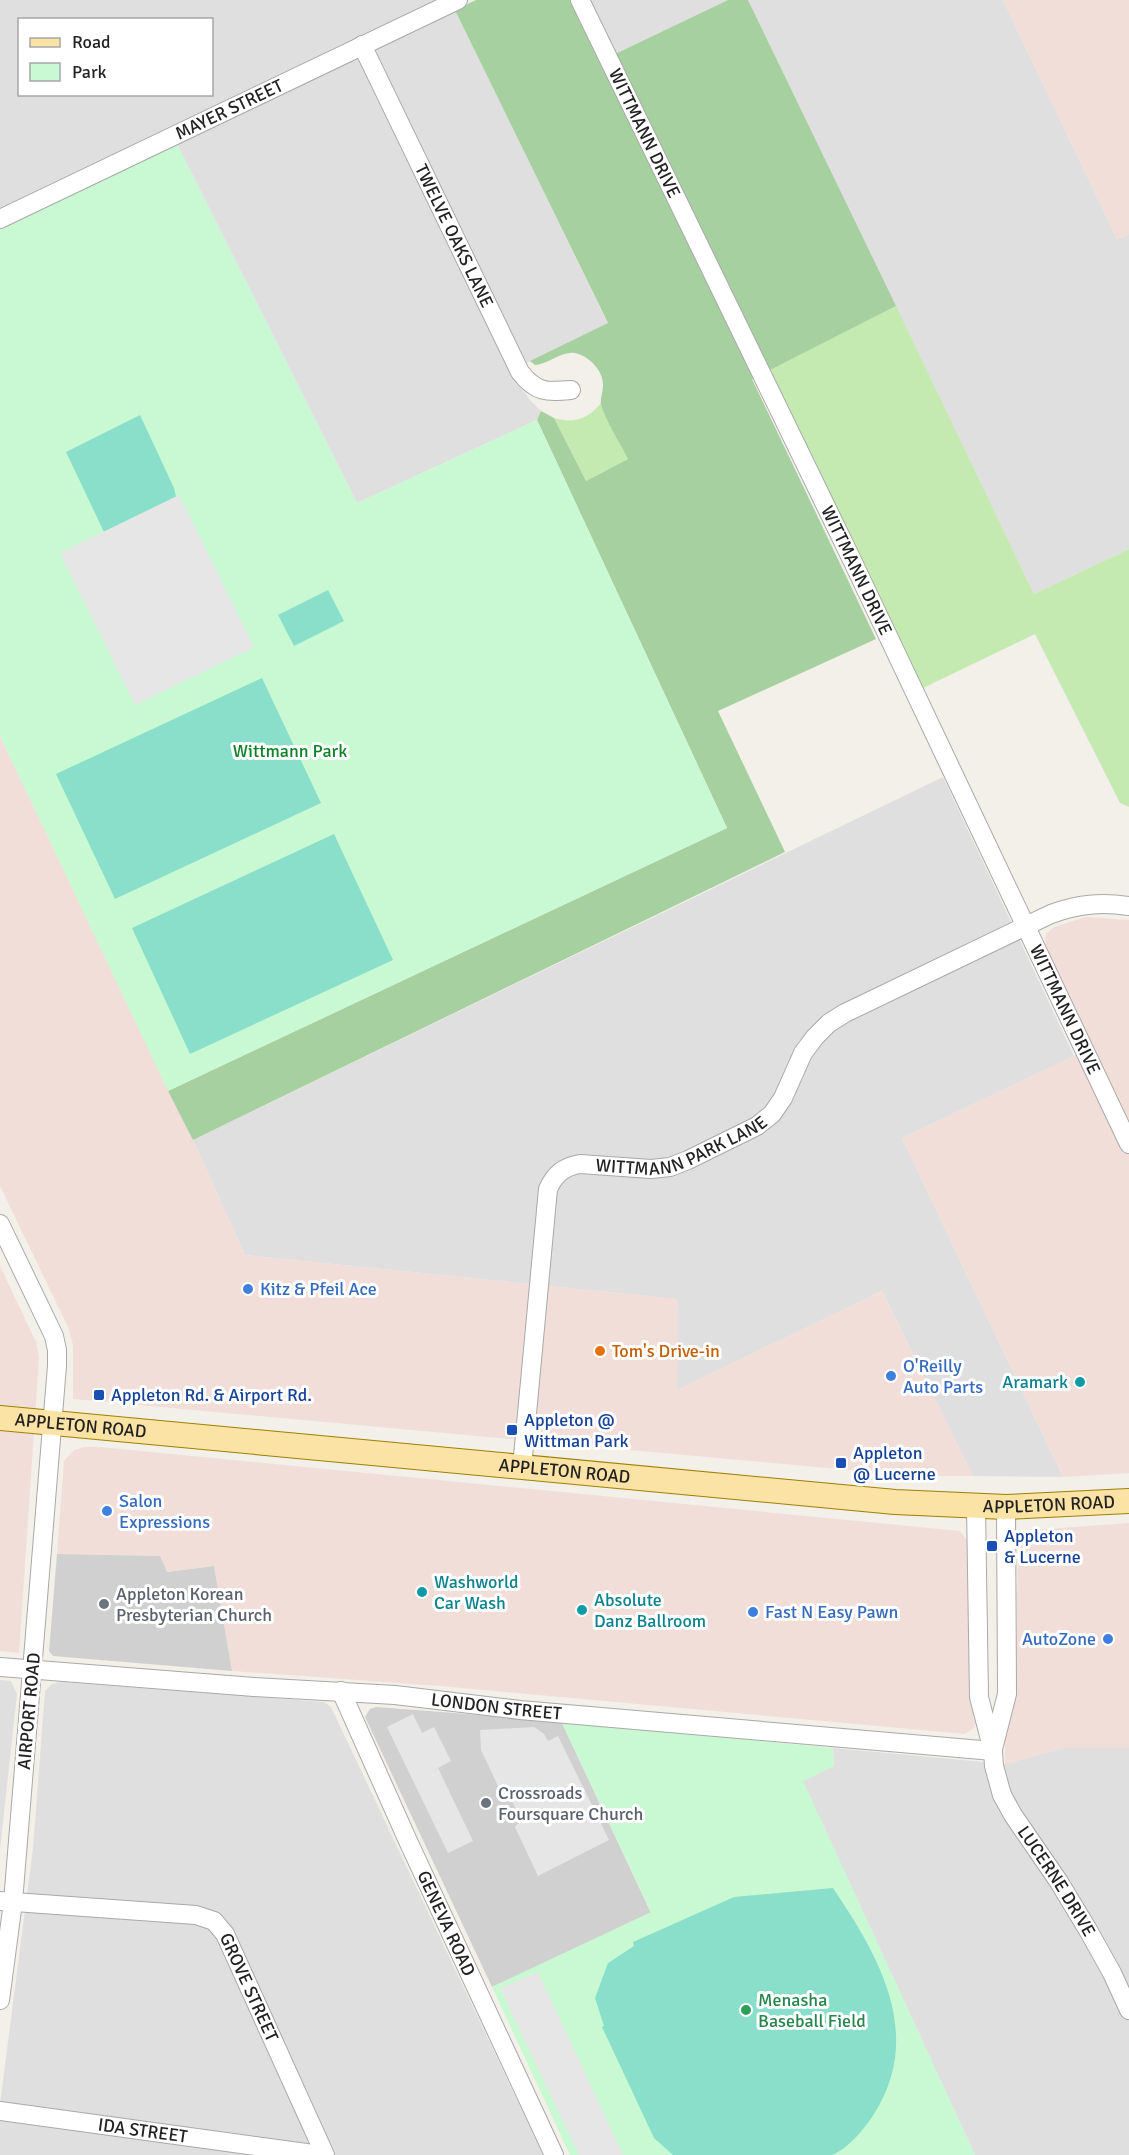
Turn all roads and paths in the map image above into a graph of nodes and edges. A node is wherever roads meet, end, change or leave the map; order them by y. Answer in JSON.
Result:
{"nodes":[{"id":1,"x":458,"y":0,"type":"edge"},
{"id":2,"x":580,"y":0,"type":"edge"},
{"id":3,"x":362,"y":45,"type":"junction"},
{"id":4,"x":0,"y":219,"type":"edge"},
{"id":5,"x":571,"y":390,"type":"dead end"},
{"id":6,"x":1129,"y":906,"type":"edge"},
{"id":7,"x":1025,"y":926,"type":"junction"},
{"id":8,"x":1129,"y":1144,"type":"edge"},
{"id":9,"x":0,"y":1224,"type":"edge"},
{"id":10,"x":6,"y":1251,"type":"edge"},
{"id":11,"x":0,"y":1418,"type":"edge"},
{"id":12,"x":52,"y":1422,"type":"junction"},
{"id":13,"x":522,"y":1467,"type":"junction"},
{"id":14,"x":1129,"y":1501,"type":"edge"},
{"id":15,"x":976,"y":1507,"type":"junction"},
{"id":16,"x":1006,"y":1507,"type":"junction"},
{"id":17,"x":0,"y":1666,"type":"edge"},
{"id":18,"x":32,"y":1669,"type":"junction"},
{"id":19,"x":341,"y":1691,"type":"junction"},
{"id":20,"x":993,"y":1751,"type":"junction"},
{"id":21,"x":6,"y":1902,"type":"edge"},
{"id":22,"x":0,"y":2000,"type":"edge"},
{"id":23,"x":1129,"y":2010,"type":"edge"},
{"id":24,"x":0,"y":2110,"type":"edge"},
{"id":25,"x":323,"y":2155,"type":"edge"},
{"id":26,"x":554,"y":2155,"type":"edge"}],
"edges":[{"from":1,"to":3,"type":"street","name":"MAYER STREET"},
{"from":2,"to":7,"type":"street","name":"WITTMANN DRIVE"},
{"from":3,"to":4,"type":"street","name":"MAYER STREET"},
{"from":3,"to":5,"type":"street","name":"TWELVE OAKS LANE"},
{"from":6,"to":7,"type":"street"},
{"from":7,"to":8,"type":"street","name":"WITTMANN DRIVE"},
{"from":7,"to":13,"type":"street","name":"WITTMANN PARK LANE"},
{"from":9,"to":10,"type":"street","name":"AIRPORT ROAD"},
{"from":10,"to":12,"type":"street","name":"AIRPORT ROAD"},
{"from":11,"to":12,"type":"main road","name":"APPLETON ROAD"},
{"from":12,"to":13,"type":"main road","name":"APPLETON ROAD"},
{"from":12,"to":18,"type":"street","name":"AIRPORT ROAD"},
{"from":13,"to":15,"type":"main road","name":"APPLETON ROAD"},
{"from":14,"to":16,"type":"main road","name":"APPLETON ROAD"},
{"from":15,"to":16,"type":"main road","name":"APPLETON ROAD"},
{"from":15,"to":20,"type":"street","name":"LUCERNE DRIVE"},
{"from":16,"to":20,"type":"street","name":"LUCERNE DRIVE"},
{"from":17,"to":18,"type":"street","name":"LONDON STREET"},
{"from":18,"to":19,"type":"street","name":"LONDON STREET"},
{"from":18,"to":21,"type":"street","name":"AIRPORT ROAD"},
{"from":19,"to":20,"type":"street","name":"LONDON STREET"},
{"from":19,"to":26,"type":"street","name":"GENEVA ROAD"},
{"from":20,"to":23,"type":"street","name":"LUCERNE DRIVE"},
{"from":21,"to":22,"type":"street","name":"AIRPORT ROAD"},
{"from":21,"to":25,"type":"street","name":"GROVE STREET"},
{"from":24,"to":25,"type":"street","name":"IDA STREET"}]}
